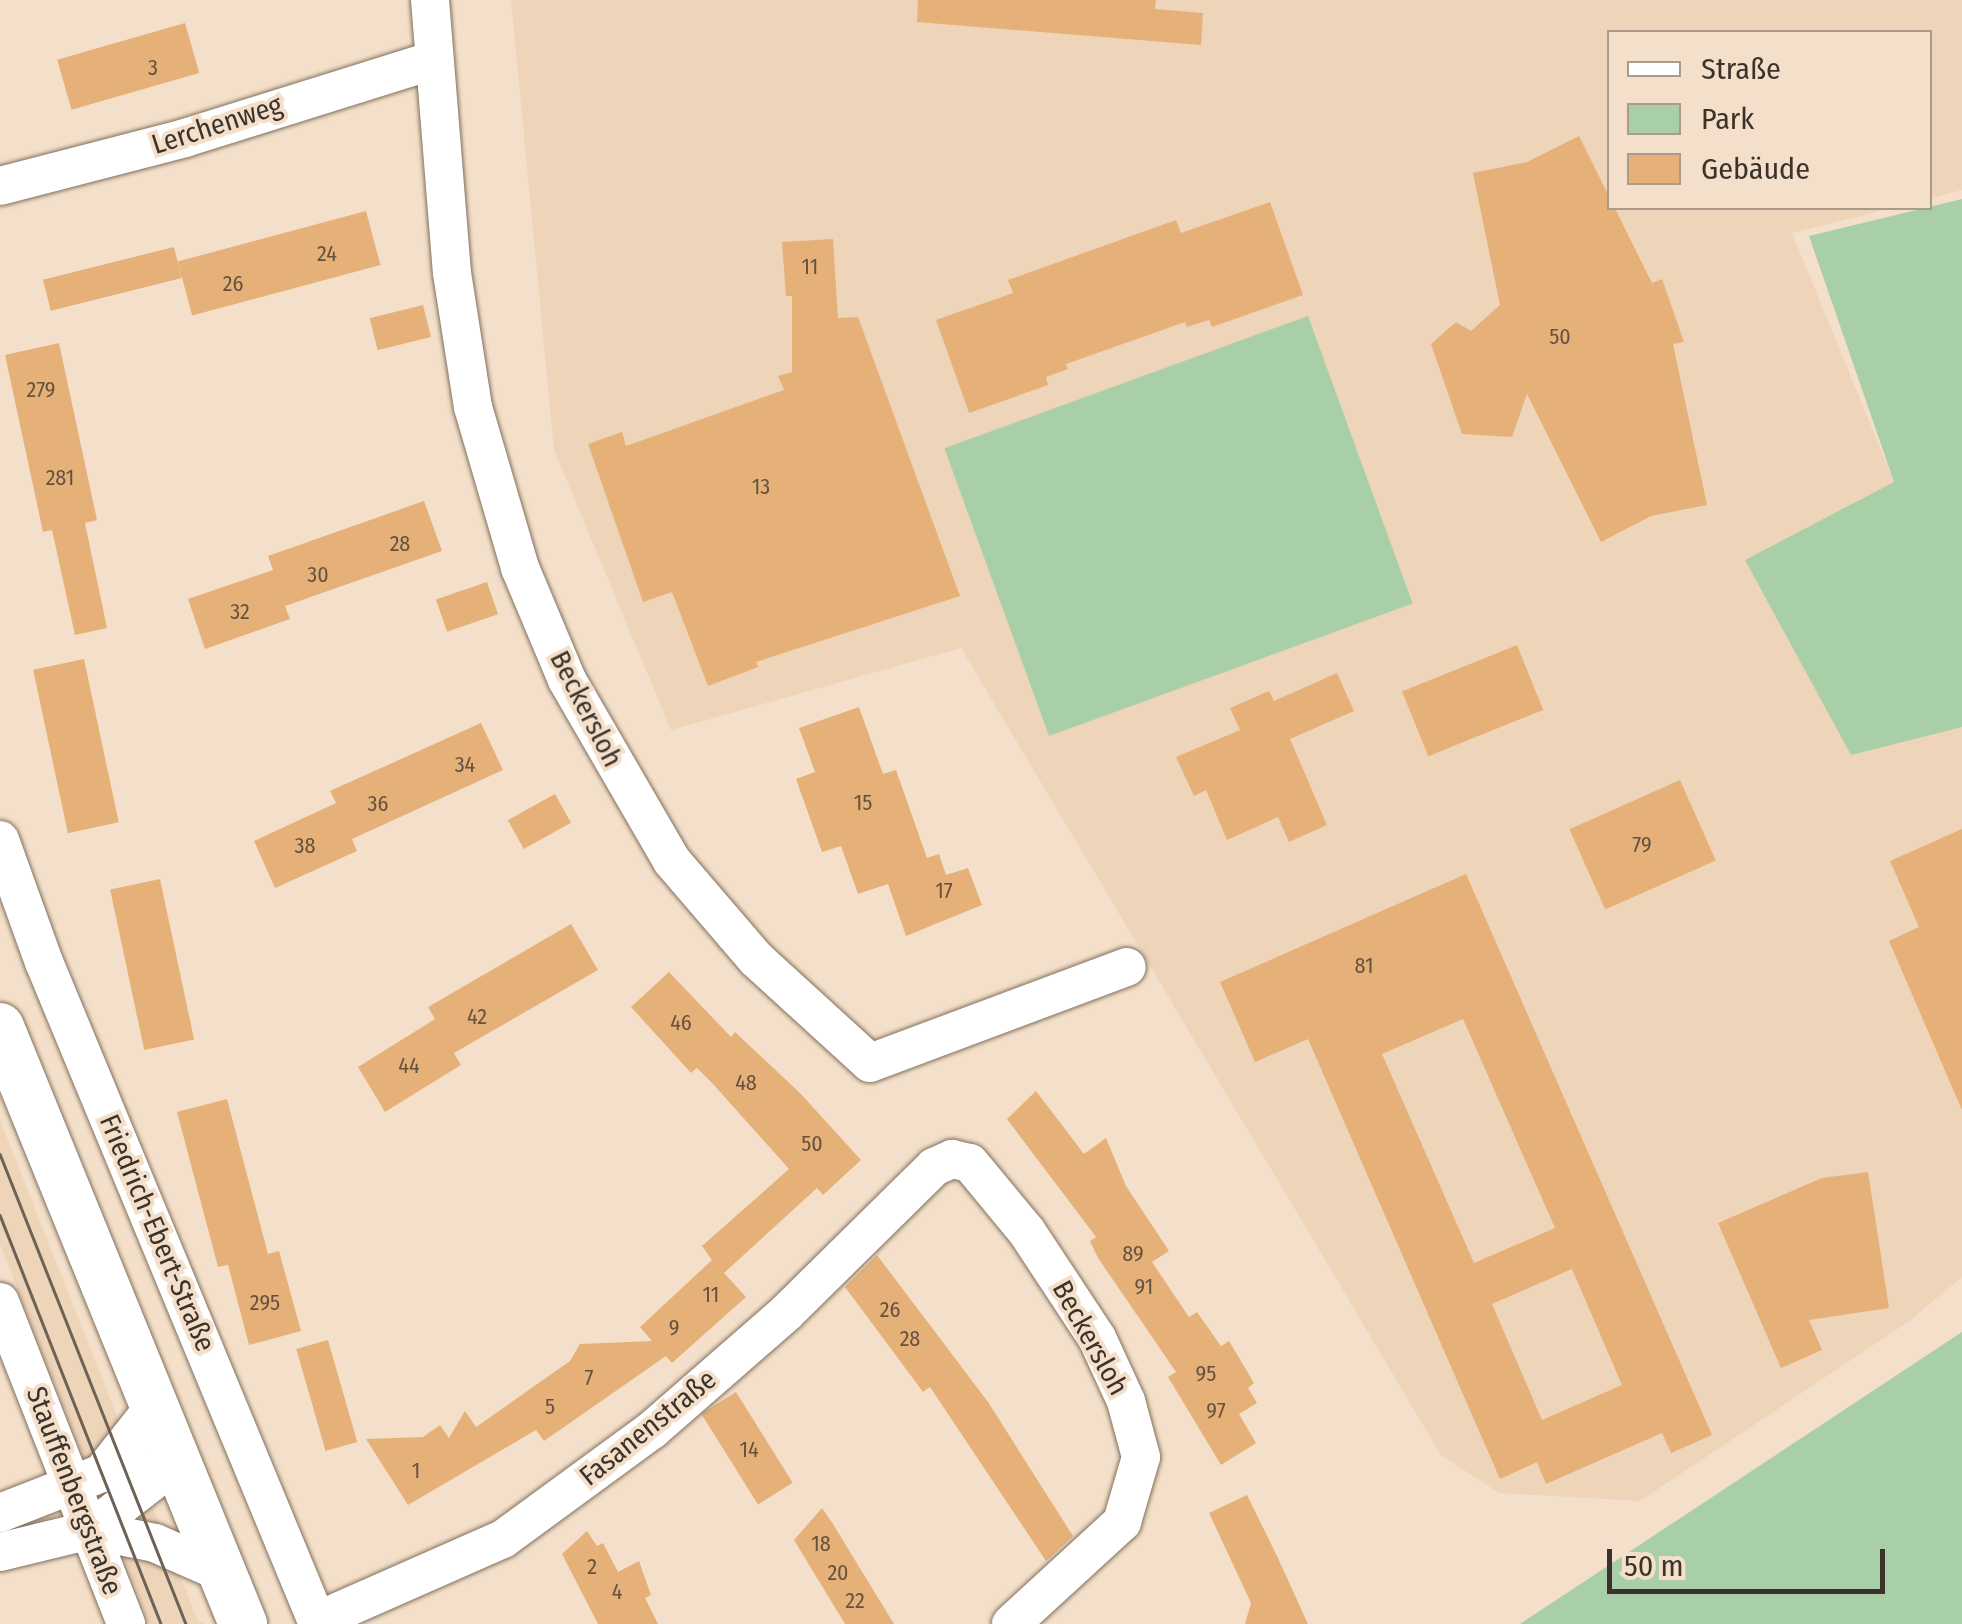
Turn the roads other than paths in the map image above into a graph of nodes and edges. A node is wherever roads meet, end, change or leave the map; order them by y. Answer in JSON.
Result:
{"nodes":[{"id":1,"x":430,"y":0,"type":"edge"},
{"id":2,"x":434,"y":60,"type":"junction"},
{"id":3,"x":0,"y":186,"type":"edge"},
{"id":4,"x":0,"y":840,"type":"edge"},
{"id":5,"x":1127,"y":967,"type":"dead end"},
{"id":6,"x":0,"y":1027,"type":"edge"},
{"id":7,"x":934,"y":1167,"type":"joint"},
{"id":8,"x":0,"y":1302,"type":"edge"},
{"id":9,"x":154,"y":1407,"type":"junction"},
{"id":10,"x":176,"y":1464,"type":"junction"},
{"id":11,"x":88,"y":1479,"type":"junction"},
{"id":12,"x":0,"y":1514,"type":"edge"},
{"id":13,"x":90,"y":1530,"type":"junction"},
{"id":14,"x":0,"y":1552,"type":"edge"},
{"id":15,"x":223,"y":1572,"type":"junction"},
{"id":16,"x":317,"y":1622,"type":"edge"},
{"id":17,"x":126,"y":1624,"type":"edge"},
{"id":18,"x":243,"y":1624,"type":"edge"},
{"id":19,"x":1011,"y":1624,"type":"edge"}],
"edges":[{"from":1,"to":2,"type":"street","name":"Beckersloh"},
{"from":2,"to":3,"type":"street","name":"Lerchenweg"},
{"from":2,"to":5,"type":"street","name":"Beckersloh"},
{"from":4,"to":16,"type":"street","name":"Friedrich-Ebert-Straße"},
{"from":6,"to":9,"type":"main road"},
{"from":7,"to":16,"type":"street","name":"Fasanenstraße"},
{"from":7,"to":19,"type":"street","name":"Beckersloh"},
{"from":8,"to":11,"type":"street","name":"Stauffenbergstraße"},
{"from":9,"to":10,"type":"main road"},
{"from":9,"to":11,"type":"street"},
{"from":10,"to":11,"type":"street"},
{"from":10,"to":13,"type":"street"},
{"from":10,"to":15,"type":"main road"},
{"from":11,"to":12,"type":"street"},
{"from":11,"to":13,"type":"street","name":"Stauffenbergstraße"},
{"from":13,"to":14,"type":"street"},
{"from":13,"to":15,"type":"street"},
{"from":13,"to":17,"type":"street","name":"Stauffenbergstraße"},
{"from":15,"to":18,"type":"main road"}]}
